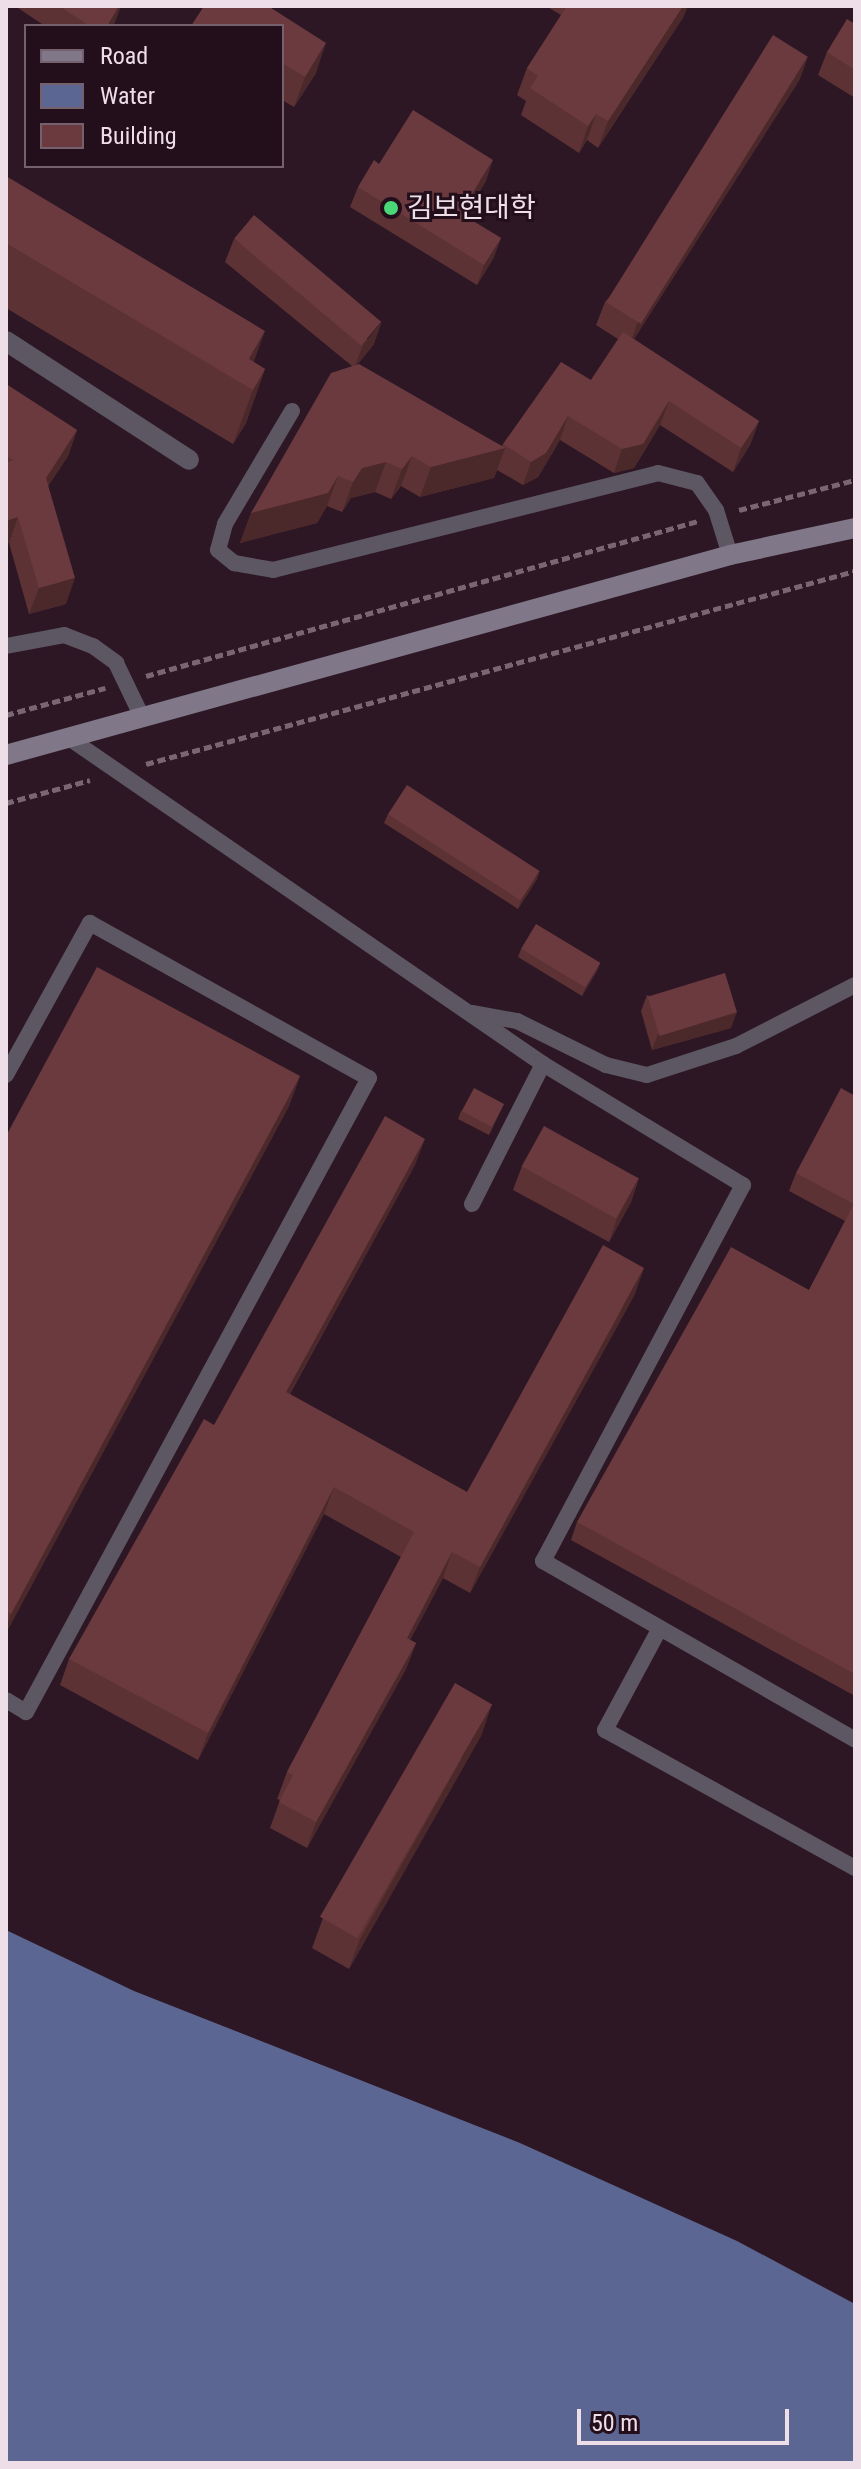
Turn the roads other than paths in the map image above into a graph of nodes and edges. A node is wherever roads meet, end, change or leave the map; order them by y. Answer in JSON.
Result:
{"nodes":[{"id":1,"x":6,"y":341,"type":"edge"},
{"id":2,"x":292,"y":411,"type":"dead end"},
{"id":3,"x":189,"y":460,"type":"dead end"},
{"id":4,"x":855,"y":528,"type":"edge"},
{"id":5,"x":730,"y":555,"type":"junction"},
{"id":6,"x":6,"y":646,"type":"edge"},
{"id":7,"x":142,"y":717,"type":"junction"},
{"id":8,"x":69,"y":738,"type":"junction"},
{"id":9,"x":6,"y":755,"type":"edge"},
{"id":10,"x":855,"y":985,"type":"edge"},
{"id":11,"x":466,"y":1012,"type":"junction"},
{"id":12,"x":543,"y":1064,"type":"junction"},
{"id":13,"x":6,"y":1075,"type":"edge"},
{"id":14,"x":472,"y":1204,"type":"dead end"},
{"id":15,"x":660,"y":1628,"type":"junction"},
{"id":16,"x":6,"y":1700,"type":"edge"},
{"id":17,"x":855,"y":1740,"type":"edge"},
{"id":18,"x":855,"y":1868,"type":"edge"}],
"edges":[{"from":1,"to":3,"type":"street"},
{"from":2,"to":5,"type":"lane"},
{"from":4,"to":5,"type":"main road"},
{"from":5,"to":7,"type":"main road"},
{"from":6,"to":7,"type":"lane"},
{"from":7,"to":8,"type":"main road"},
{"from":8,"to":9,"type":"main road"},
{"from":8,"to":11,"type":"lane"},
{"from":10,"to":11,"type":"lane"},
{"from":11,"to":12,"type":"lane"},
{"from":12,"to":14,"type":"lane"},
{"from":12,"to":15,"type":"lane"},
{"from":13,"to":16,"type":"lane"},
{"from":15,"to":17,"type":"lane"},
{"from":15,"to":18,"type":"lane"}]}
